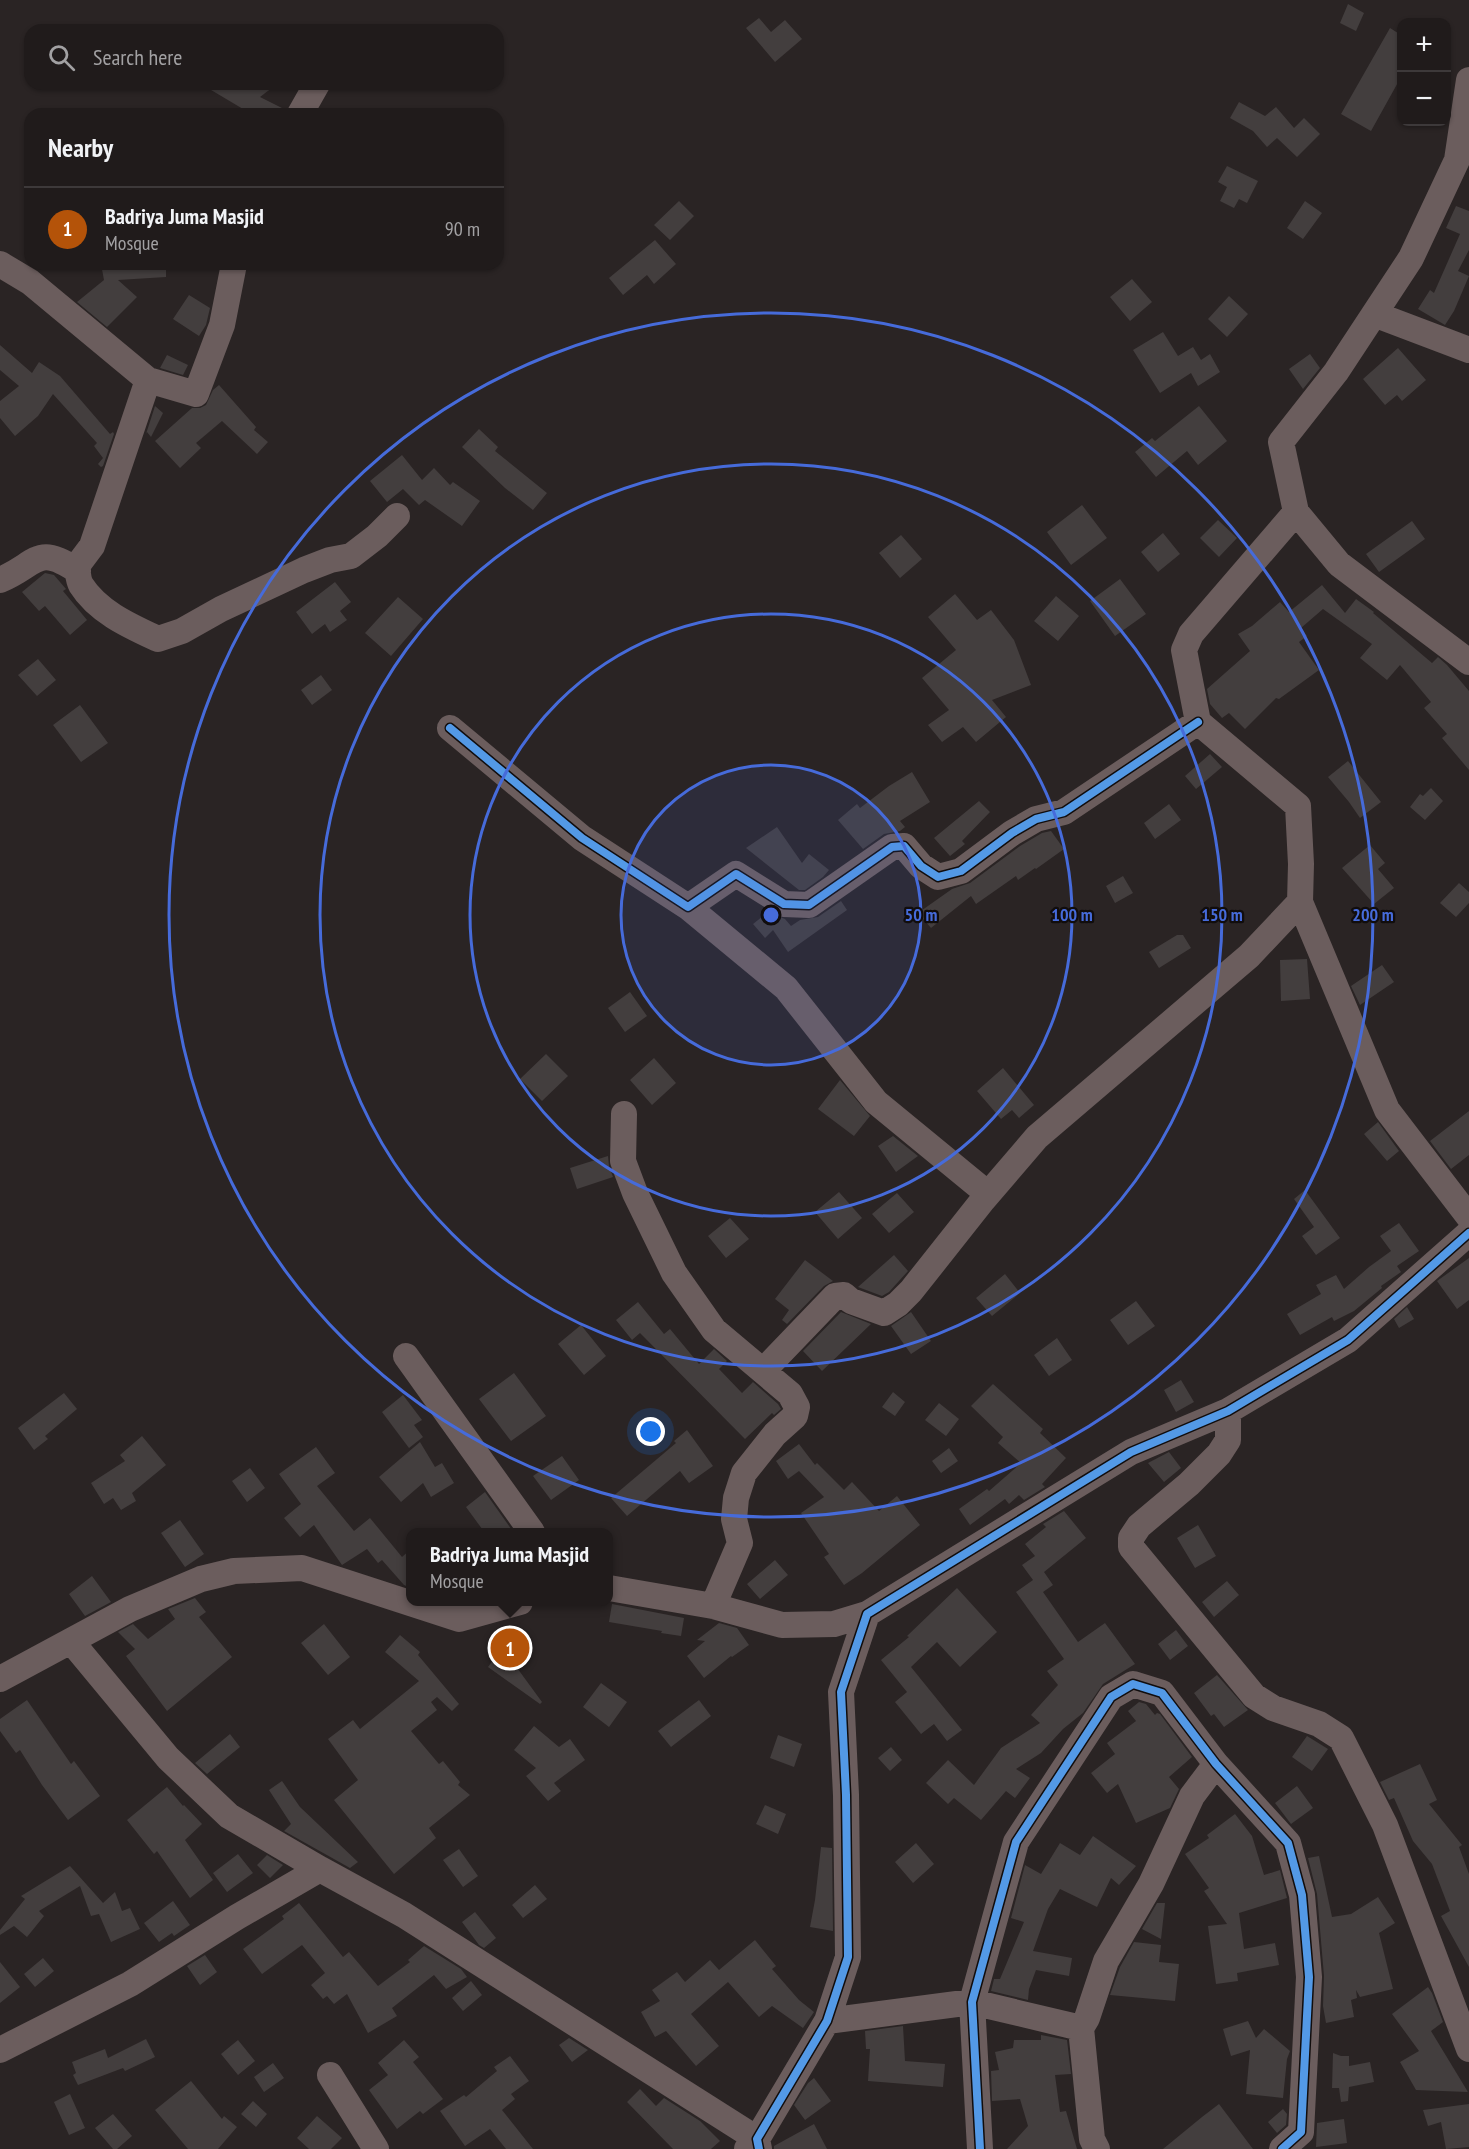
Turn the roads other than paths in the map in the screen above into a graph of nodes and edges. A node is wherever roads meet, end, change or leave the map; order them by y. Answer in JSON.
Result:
{"nodes":[{"id":1,"x":1469,"y":80,"type":"edge"},
{"id":2,"x":314,"y":90,"type":"edge"},
{"id":3,"x":303,"y":108,"type":"edge"},
{"id":4,"x":0,"y":264,"type":"edge"},
{"id":5,"x":233,"y":270,"type":"edge"},
{"id":6,"x":1374,"y":314,"type":"junction"},
{"id":7,"x":1469,"y":350,"type":"edge"},
{"id":8,"x":148,"y":380,"type":"junction"},
{"id":9,"x":1296,"y":512,"type":"junction"},
{"id":10,"x":397,"y":516,"type":"dead end"},
{"id":11,"x":78,"y":571,"type":"junction"},
{"id":12,"x":0,"y":580,"type":"edge"},
{"id":13,"x":1469,"y":662,"type":"edge"},
{"id":14,"x":1198,"y":722,"type":"junction"},
{"id":15,"x":450,"y":728,"type":"dead end"},
{"id":16,"x":1300,"y":902,"type":"junction"},
{"id":17,"x":688,"y":907,"type":"junction"},
{"id":18,"x":624,"y":1114,"type":"dead end"},
{"id":19,"x":988,"y":1194,"type":"junction"},
{"id":20,"x":1469,"y":1217,"type":"edge"},
{"id":21,"x":1469,"y":1233,"type":"edge"},
{"id":22,"x":405,"y":1356,"type":"dead end"},
{"id":23,"x":763,"y":1371,"type":"junction"},
{"id":24,"x":1228,"y":1411,"type":"junction"},
{"id":25,"x":528,"y":1528,"type":"edge"},
{"id":26,"x":613,"y":1589,"type":"edge"},
{"id":27,"x":406,"y":1602,"type":"edge"},
{"id":28,"x":419,"y":1606,"type":"edge"},
{"id":29,"x":506,"y":1606,"type":"edge"},
{"id":30,"x":713,"y":1606,"type":"junction"},
{"id":31,"x":867,"y":1614,"type":"junction"},
{"id":32,"x":71,"y":1641,"type":"junction"},
{"id":33,"x":0,"y":1679,"type":"edge"},
{"id":34,"x":1216,"y":1764,"type":"junction"},
{"id":35,"x":320,"y":1869,"type":"junction"},
{"id":36,"x":972,"y":2002,"type":"junction"},
{"id":37,"x":826,"y":2021,"type":"junction"},
{"id":38,"x":1081,"y":2028,"type":"junction"},
{"id":39,"x":1469,"y":2049,"type":"edge"},
{"id":40,"x":0,"y":2050,"type":"edge"},
{"id":41,"x":330,"y":2075,"type":"dead end"},
{"id":42,"x":754,"y":2146,"type":"edge"},
{"id":43,"x":376,"y":2149,"type":"edge"},
{"id":44,"x":980,"y":2149,"type":"edge"},
{"id":45,"x":1097,"y":2149,"type":"edge"},
{"id":46,"x":1282,"y":2149,"type":"edge"}],
"edges":[{"from":1,"to":6,"type":"street"},
{"from":2,"to":3,"type":"street"},
{"from":4,"to":8,"type":"street"},
{"from":5,"to":8,"type":"street"},
{"from":6,"to":7,"type":"street"},
{"from":6,"to":9,"type":"street"},
{"from":8,"to":11,"type":"street"},
{"from":9,"to":13,"type":"street"},
{"from":9,"to":14,"type":"street"},
{"from":10,"to":11,"type":"street"},
{"from":11,"to":12,"type":"street"},
{"from":14,"to":16,"type":"street"},
{"from":14,"to":17,"type":"street"},
{"from":15,"to":17,"type":"street"},
{"from":16,"to":19,"type":"street"},
{"from":16,"to":20,"type":"street"},
{"from":17,"to":19,"type":"street"},
{"from":18,"to":23,"type":"street"},
{"from":19,"to":23,"type":"street"},
{"from":21,"to":24,"type":"street"},
{"from":22,"to":25,"type":"street"},
{"from":23,"to":30,"type":"street"},
{"from":24,"to":31,"type":"street"},
{"from":24,"to":39,"type":"street"},
{"from":26,"to":30,"type":"street"},
{"from":27,"to":32,"type":"street"},
{"from":28,"to":29,"type":"street"},
{"from":30,"to":31,"type":"street"},
{"from":31,"to":37,"type":"street"},
{"from":32,"to":33,"type":"street"},
{"from":32,"to":35,"type":"street"},
{"from":34,"to":36,"type":"street"},
{"from":34,"to":38,"type":"street"},
{"from":34,"to":46,"type":"street"},
{"from":35,"to":40,"type":"street"},
{"from":35,"to":42,"type":"street"},
{"from":36,"to":37,"type":"street"},
{"from":36,"to":38,"type":"street"},
{"from":36,"to":44,"type":"street"},
{"from":37,"to":42,"type":"street"},
{"from":38,"to":45,"type":"street"},
{"from":41,"to":43,"type":"street"}]}
